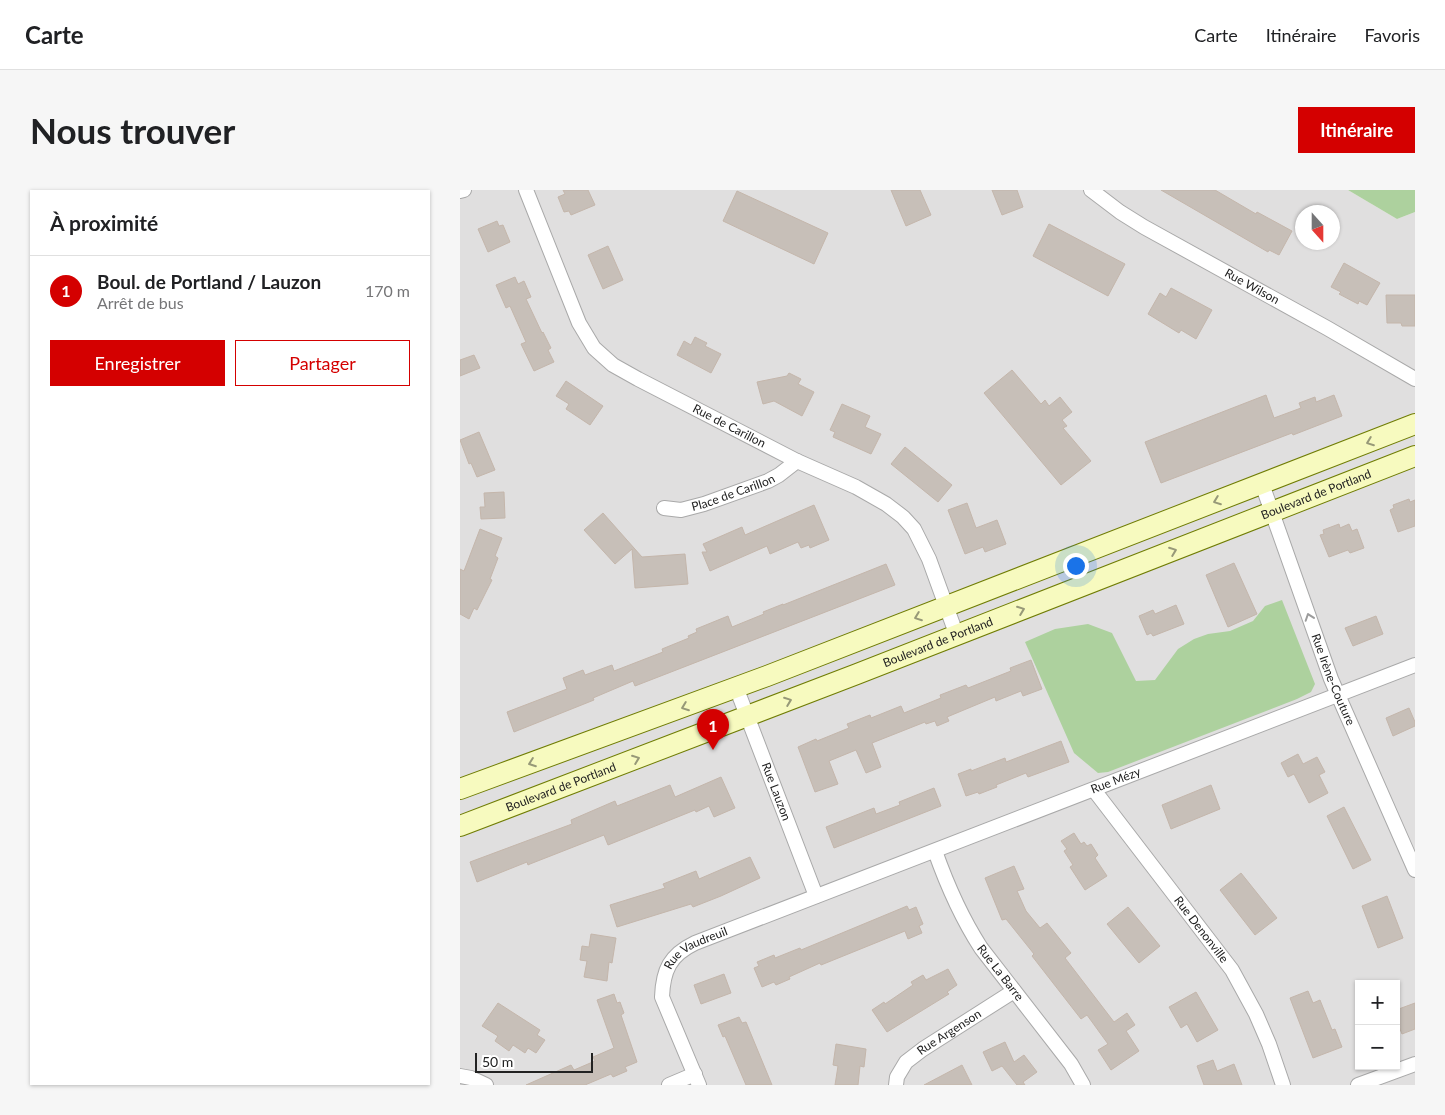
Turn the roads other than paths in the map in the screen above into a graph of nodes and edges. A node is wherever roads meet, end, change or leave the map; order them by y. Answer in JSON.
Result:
{"nodes":[{"id":1,"x":526,"y":190,"type":"edge"},
{"id":2,"x":1091,"y":190,"type":"edge"},
{"id":3,"x":1415,"y":377,"type":"edge"},
{"id":4,"x":1415,"y":424,"type":"edge"},
{"id":5,"x":1415,"y":456,"type":"edge"},
{"id":6,"x":797,"y":461,"type":"junction"},
{"id":7,"x":1262,"y":484,"type":"junction"},
{"id":8,"x":664,"y":508,"type":"dead end"},
{"id":9,"x":1273,"y":512,"type":"junction"},
{"id":10,"x":946,"y":606,"type":"junction"},
{"id":11,"x":957,"y":636,"type":"junction"},
{"id":12,"x":1415,"y":665,"type":"edge"},
{"id":13,"x":736,"y":687,"type":"junction"},
{"id":14,"x":1339,"y":696,"type":"junction"},
{"id":15,"x":747,"y":717,"type":"junction"},
{"id":16,"x":460,"y":789,"type":"edge"},
{"id":17,"x":1094,"y":790,"type":"junction"},
{"id":18,"x":460,"y":826,"type":"edge"},
{"id":19,"x":935,"y":851,"type":"junction"},
{"id":20,"x":1415,"y":870,"type":"edge"},
{"id":21,"x":816,"y":896,"type":"junction"},
{"id":22,"x":1014,"y":990,"type":"junction"},
{"id":23,"x":1415,"y":1064,"type":"edge"},
{"id":24,"x":460,"y":1076,"type":"edge"},
{"id":25,"x":697,"y":1079,"type":"edge"},
{"id":26,"x":486,"y":1085,"type":"edge"},
{"id":27,"x":669,"y":1085,"type":"edge"},
{"id":28,"x":896,"y":1085,"type":"edge"},
{"id":29,"x":1083,"y":1085,"type":"edge"},
{"id":30,"x":1283,"y":1085,"type":"edge"},
{"id":31,"x":1358,"y":1085,"type":"edge"}],
"edges":[{"from":1,"to":6,"type":"street","name":"Rue de Carillon"},
{"from":2,"to":3,"type":"street","name":"Rue Wilson"},
{"from":4,"to":7,"type":"main road","one_way":true},
{"from":5,"to":9,"type":"main road","name":"Boulevard de Portland"},
{"from":6,"to":8,"type":"street","name":"Place de Carillon"},
{"from":6,"to":10,"type":"street","name":"Rue de Carillon"},
{"from":7,"to":9,"type":"street","name":"Rue Irène-Couture"},
{"from":7,"to":10,"type":"main road","one_way":true},
{"from":11,"to":9,"type":"main road","name":"Boulevard de Portland","one_way":true},
{"from":14,"to":9,"type":"street","name":"Rue Irène-Couture","one_way":true},
{"from":10,"to":11,"type":"street","name":"Rue de Carillon"},
{"from":10,"to":13,"type":"main road","one_way":true},
{"from":15,"to":11,"type":"main road","name":"Boulevard de Portland","one_way":true},
{"from":12,"to":14,"type":"street","name":"Rue Mézy"},
{"from":13,"to":15,"type":"street","name":"Rue Lauzon"},
{"from":13,"to":16,"type":"main road","one_way":true},
{"from":14,"to":17,"type":"street","name":"Rue Mézy"},
{"from":14,"to":20,"type":"street","name":"Rue Irène-Couture"},
{"from":18,"to":15,"type":"main road","name":"Boulevard de Portland","one_way":true},
{"from":15,"to":21,"type":"street","name":"Rue Lauzon"},
{"from":17,"to":19,"type":"street","name":"Rue Mézy"},
{"from":17,"to":30,"type":"street","name":"Rue Denonville"},
{"from":19,"to":21,"type":"street","name":"Rue Mézy"},
{"from":19,"to":22,"type":"street","name":"Rue La Barre"},
{"from":21,"to":25,"type":"street","name":"Rue Vaudreuil"},
{"from":22,"to":28,"type":"street","name":"Rue Argenson"},
{"from":22,"to":29,"type":"street","name":"Rue La Barre"},
{"from":23,"to":31,"type":"street"},
{"from":24,"to":26,"type":"street"},
{"from":25,"to":27,"type":"street"}]}
